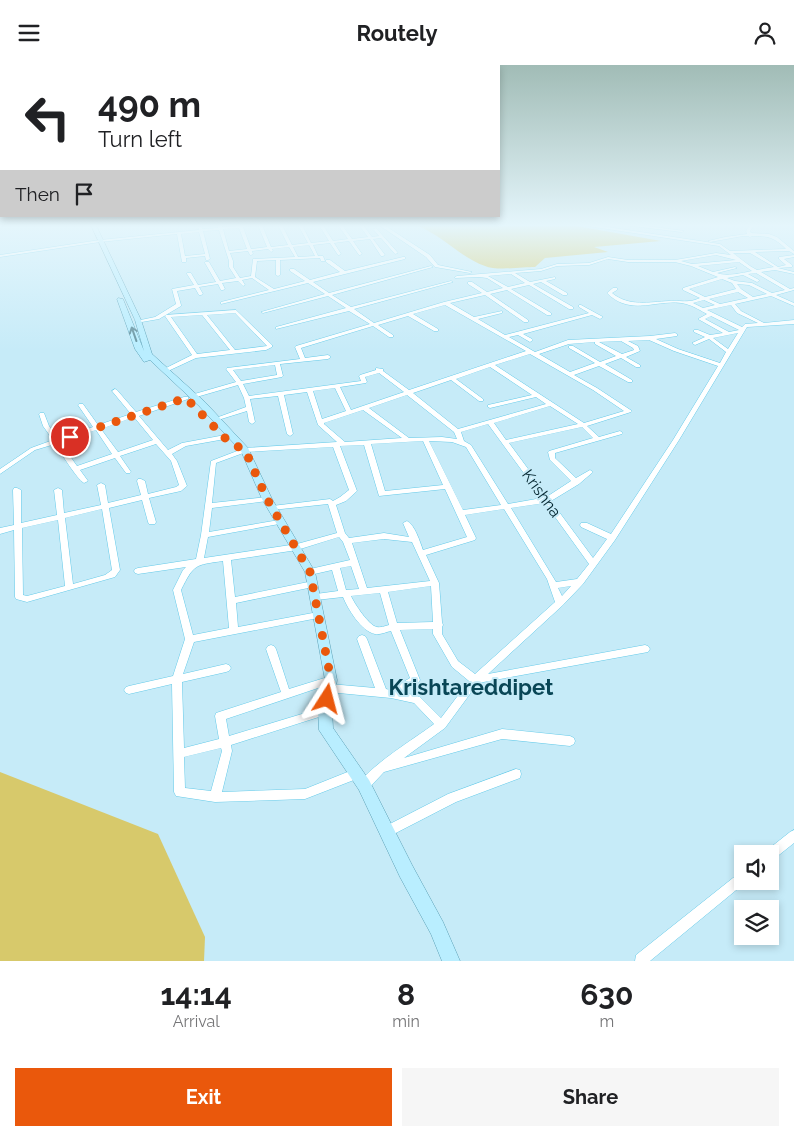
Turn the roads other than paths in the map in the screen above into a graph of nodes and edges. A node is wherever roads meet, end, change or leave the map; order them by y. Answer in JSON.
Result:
{"nodes":[{"id":1,"x":107,"y":267,"type":"edge"},
{"id":2,"x":109,"y":267,"type":"edge"},
{"id":3,"x":211,"y":267,"type":"edge"},
{"id":4,"x":231,"y":267,"type":"edge"},
{"id":5,"x":254,"y":267,"type":"edge"},
{"id":6,"x":277,"y":267,"type":"edge"},
{"id":7,"x":335,"y":267,"type":"edge"},
{"id":8,"x":369,"y":267,"type":"edge"},
{"id":9,"x":431,"y":267,"type":"dead end"},
{"id":10,"x":442,"y":267,"type":"edge"},
{"id":11,"x":555,"y":267,"type":"edge"},
{"id":12,"x":697,"y":267,"type":"edge"},
{"id":13,"x":751,"y":267,"type":"edge"},
{"id":14,"x":784,"y":267,"type":"edge"},
{"id":15,"x":735,"y":268,"type":"dead end"},
{"id":16,"x":775,"y":268,"type":"junction"},
{"id":17,"x":292,"y":270,"type":"dead end"},
{"id":18,"x":757,"y":271,"type":"junction"},
{"id":19,"x":344,"y":273,"type":"junction"},
{"id":20,"x":479,"y":273,"type":"junction"},
{"id":21,"x":713,"y":273,"type":"junction"},
{"id":22,"x":742,"y":273,"type":"junction"},
{"id":23,"x":794,"y":273,"type":"edge"},
{"id":24,"x":189,"y":274,"type":"dead end"},
{"id":25,"x":513,"y":274,"type":"dead end"},
{"id":26,"x":278,"y":275,"type":"dead end"},
{"id":27,"x":254,"y":277,"type":"junction"},
{"id":28,"x":722,"y":277,"type":"junction"},
{"id":29,"x":553,"y":278,"type":"dead end"},
{"id":30,"x":238,"y":279,"type":"junction"},
{"id":31,"x":454,"y":280,"type":"junction"},
{"id":32,"x":542,"y":281,"type":"junction"},
{"id":33,"x":757,"y":281,"type":"dead end"},
{"id":34,"x":309,"y":282,"type":"junction"},
{"id":35,"x":734,"y":282,"type":"junction"},
{"id":36,"x":219,"y":283,"type":"junction"},
{"id":37,"x":470,"y":283,"type":"dead end"},
{"id":38,"x":530,"y":284,"type":"junction"},
{"id":39,"x":243,"y":285,"type":"dead end"},
{"id":40,"x":196,"y":286,"type":"junction"},
{"id":41,"x":223,"y":289,"type":"dead end"},
{"id":42,"x":507,"y":289,"type":"junction"},
{"id":43,"x":615,"y":289,"type":"dead end"},
{"id":44,"x":272,"y":290,"type":"junction"},
{"id":45,"x":740,"y":290,"type":"junction"},
{"id":46,"x":791,"y":290,"type":"edge"},
{"id":47,"x":485,"y":293,"type":"junction"},
{"id":48,"x":201,"y":294,"type":"dead end"},
{"id":49,"x":565,"y":294,"type":"dead end"},
{"id":50,"x":329,"y":295,"type":"junction"},
{"id":51,"x":772,"y":295,"type":"junction"},
{"id":52,"x":704,"y":299,"type":"junction"},
{"id":53,"x":753,"y":299,"type":"junction"},
{"id":54,"x":223,"y":303,"type":"dead end"},
{"id":55,"x":446,"y":303,"type":"junction"},
{"id":56,"x":688,"y":303,"type":"junction"},
{"id":57,"x":733,"y":304,"type":"junction"},
{"id":58,"x":794,"y":305,"type":"edge"},
{"id":59,"x":581,"y":306,"type":"dead end"},
{"id":60,"x":720,"y":306,"type":"junction"},
{"id":61,"x":571,"y":308,"type":"dead end"},
{"id":62,"x":351,"y":310,"type":"junction"},
{"id":63,"x":701,"y":310,"type":"junction"},
{"id":64,"x":263,"y":312,"type":"dead end"},
{"id":65,"x":500,"y":312,"type":"dead end"},
{"id":66,"x":203,"y":313,"type":"junction"},
{"id":67,"x":593,"y":313,"type":"junction"},
{"id":68,"x":409,"y":314,"type":"junction"},
{"id":69,"x":549,"y":314,"type":"dead end"},
{"id":70,"x":710,"y":315,"type":"junction"},
{"id":71,"x":600,"y":317,"type":"dead end"},
{"id":72,"x":474,"y":319,"type":"junction"},
{"id":73,"x":526,"y":321,"type":"dead end"},
{"id":74,"x":138,"y":322,"type":"junction"},
{"id":75,"x":794,"y":322,"type":"edge"},
{"id":76,"x":761,"y":323,"type":"junction"},
{"id":77,"x":372,"y":325,"type":"junction"},
{"id":78,"x":278,"y":328,"type":"dead end"},
{"id":79,"x":436,"y":330,"type":"dead end"},
{"id":80,"x":742,"y":330,"type":"junction"},
{"id":81,"x":696,"y":331,"type":"dead end"},
{"id":82,"x":518,"y":333,"type":"junction"},
{"id":83,"x":727,"y":333,"type":"junction"},
{"id":84,"x":675,"y":335,"type":"dead end"},
{"id":85,"x":391,"y":336,"type":"dead end"},
{"id":86,"x":504,"y":337,"type":"junction"},
{"id":87,"x":650,"y":337,"type":"junction"},
{"id":88,"x":709,"y":337,"type":"junction"},
{"id":89,"x":530,"y":340,"type":"dead end"},
{"id":90,"x":623,"y":340,"type":"dead end"},
{"id":91,"x":597,"y":343,"type":"dead end"},
{"id":92,"x":695,"y":343,"type":"dead end"},
{"id":93,"x":571,"y":347,"type":"dead end"},
{"id":94,"x":233,"y":351,"type":"junction"},
{"id":95,"x":728,"y":351,"type":"junction"},
{"id":96,"x":532,"y":353,"type":"junction"},
{"id":97,"x":194,"y":356,"type":"junction"},
{"id":98,"x":621,"y":356,"type":"junction"},
{"id":99,"x":328,"y":357,"type":"dead end"},
{"id":100,"x":303,"y":359,"type":"junction"},
{"id":101,"x":276,"y":363,"type":"junction"},
{"id":102,"x":600,"y":363,"type":"junction"},
{"id":103,"x":222,"y":365,"type":"dead end"},
{"id":104,"x":491,"y":365,"type":"junction"},
{"id":105,"x":721,"y":365,"type":"junction"},
{"id":106,"x":638,"y":366,"type":"dead end"},
{"id":107,"x":229,"y":369,"type":"junction"},
{"id":108,"x":166,"y":371,"type":"junction"},
{"id":109,"x":570,"y":374,"type":"junction"},
{"id":110,"x":452,"y":378,"type":"junction"},
{"id":111,"x":630,"y":381,"type":"dead end"},
{"id":112,"x":240,"y":383,"type":"junction"},
{"id":113,"x":337,"y":387,"type":"junction"},
{"id":114,"x":310,"y":390,"type":"junction"},
{"id":115,"x":115,"y":391,"type":"dead end"},
{"id":116,"x":408,"y":393,"type":"junction"},
{"id":117,"x":282,"y":394,"type":"junction"},
{"id":118,"x":538,"y":395,"type":"junction"},
{"id":119,"x":190,"y":397,"type":"junction"},
{"id":120,"x":247,"y":398,"type":"junction"},
{"id":121,"x":481,"y":399,"type":"dead end"},
{"id":122,"x":507,"y":403,"type":"junction"},
{"id":123,"x":552,"y":404,"type":"junction"},
{"id":124,"x":81,"y":405,"type":"dead end"},
{"id":125,"x":490,"y":406,"type":"dead end"},
{"id":126,"x":364,"y":407,"type":"junction"},
{"id":127,"x":248,"y":409,"type":"junction"},
{"id":128,"x":349,"y":412,"type":"junction"},
{"id":129,"x":42,"y":414,"type":"dead end"},
{"id":130,"x":518,"y":414,"type":"junction"},
{"id":131,"x":136,"y":415,"type":"junction"},
{"id":132,"x":216,"y":419,"type":"junction"},
{"id":133,"x":252,"y":422,"type":"dead end"},
{"id":134,"x":320,"y":422,"type":"junction"},
{"id":135,"x":490,"y":422,"type":"junction"},
{"id":136,"x":583,"y":425,"type":"junction"},
{"id":137,"x":97,"y":428,"type":"junction"},
{"id":138,"x":457,"y":431,"type":"junction"},
{"id":139,"x":620,"y":433,"type":"dead end"},
{"id":140,"x":290,"y":434,"type":"dead end"},
{"id":141,"x":225,"y":437,"type":"junction"},
{"id":142,"x":425,"y":439,"type":"junction"},
{"id":143,"x":598,"y":439,"type":"junction"},
{"id":144,"x":408,"y":440,"type":"junction"},
{"id":145,"x":56,"y":441,"type":"junction"},
{"id":146,"x":158,"y":441,"type":"junction"},
{"id":147,"x":461,"y":441,"type":"junction"},
{"id":148,"x":505,"y":442,"type":"junction"},
{"id":149,"x":366,"y":443,"type":"junction"},
{"id":150,"x":339,"y":445,"type":"junction"},
{"id":151,"x":245,"y":450,"type":"junction"},
{"id":152,"x":168,"y":453,"type":"junction"},
{"id":153,"x":116,"y":455,"type":"junction"},
{"id":154,"x":75,"y":469,"type":"junction"},
{"id":155,"x":0,"y":472,"type":"edge"},
{"id":156,"x":128,"y":472,"type":"dead end"},
{"id":157,"x":590,"y":472,"type":"dead end"},
{"id":158,"x":84,"y":481,"type":"dead end"},
{"id":159,"x":141,"y":481,"type":"dead end"},
{"id":160,"x":576,"y":482,"type":"junction"},
{"id":161,"x":101,"y":485,"type":"dead end"},
{"id":162,"x":448,"y":487,"type":"junction"},
{"id":163,"x":17,"y":490,"type":"dead end"},
{"id":164,"x":58,"y":490,"type":"dead end"},
{"id":165,"x":145,"y":497,"type":"junction"},
{"id":166,"x":547,"y":500,"type":"junction"},
{"id":167,"x":270,"y":504,"type":"junction"},
{"id":168,"x":332,"y":504,"type":"junction"},
{"id":169,"x":208,"y":506,"type":"junction"},
{"id":170,"x":105,"y":507,"type":"junction"},
{"id":171,"x":507,"y":508,"type":"junction"},
{"id":172,"x":461,"y":513,"type":"junction"},
{"id":173,"x":60,"y":517,"type":"junction"},
{"id":174,"x":152,"y":522,"type":"dead end"},
{"id":175,"x":280,"y":522,"type":"junction"},
{"id":176,"x":407,"y":523,"type":"dead end"},
{"id":177,"x":584,"y":525,"type":"dead end"},
{"id":178,"x":17,"y":527,"type":"junction"},
{"id":179,"x":0,"y":531,"type":"edge"},
{"id":180,"x":205,"y":535,"type":"junction"},
{"id":181,"x":344,"y":537,"type":"junction"},
{"id":182,"x":612,"y":538,"type":"junction"},
{"id":183,"x":416,"y":540,"type":"junction"},
{"id":184,"x":297,"y":547,"type":"junction"},
{"id":185,"x":422,"y":553,"type":"junction"},
{"id":186,"x":227,"y":558,"type":"junction"},
{"id":187,"x":199,"y":562,"type":"junction"},
{"id":188,"x":355,"y":562,"type":"junction"},
{"id":189,"x":593,"y":564,"type":"junction"},
{"id":190,"x":335,"y":566,"type":"junction"},
{"id":191,"x":138,"y":571,"type":"dead end"},
{"id":192,"x":310,"y":572,"type":"junction"},
{"id":193,"x":580,"y":582,"type":"junction"},
{"id":194,"x":435,"y":583,"type":"junction"},
{"id":195,"x":313,"y":584,"type":"junction"},
{"id":196,"x":554,"y":585,"type":"junction"},
{"id":197,"x":69,"y":588,"type":"junction"},
{"id":198,"x":383,"y":589,"type":"junction"},
{"id":199,"x":364,"y":591,"type":"junction"},
{"id":200,"x":344,"y":594,"type":"junction"},
{"id":201,"x":316,"y":597,"type":"junction"},
{"id":202,"x":231,"y":601,"type":"junction"},
{"id":203,"x":560,"y":603,"type":"junction"},
{"id":204,"x":318,"y":615,"type":"junction"},
{"id":205,"x":439,"y":625,"type":"junction"},
{"id":206,"x":394,"y":627,"type":"junction"},
{"id":207,"x":234,"y":631,"type":"junction"},
{"id":208,"x":190,"y":639,"type":"junction"},
{"id":209,"x":362,"y":639,"type":"dead end"},
{"id":210,"x":271,"y":649,"type":"dead end"},
{"id":211,"x":645,"y":649,"type":"dead end"},
{"id":212,"x":226,"y":668,"type":"dead end"},
{"id":213,"x":177,"y":679,"type":"junction"},
{"id":214,"x":475,"y":680,"type":"junction"},
{"id":215,"x":330,"y":684,"type":"junction"},
{"id":216,"x":129,"y":690,"type":"dead end"},
{"id":217,"x":286,"y":694,"type":"junction"},
{"id":218,"x":386,"y":694,"type":"junction"},
{"id":219,"x":325,"y":711,"type":"junction"},
{"id":220,"x":441,"y":725,"type":"junction"},
{"id":221,"x":570,"y":741,"type":"dead end"},
{"id":222,"x":225,"y":742,"type":"junction"},
{"id":223,"x":179,"y":754,"type":"junction"},
{"id":224,"x":380,"y":769,"type":"junction"},
{"id":225,"x":516,"y":774,"type":"dead end"},
{"id":226,"x":359,"y":779,"type":"junction"},
{"id":227,"x":215,"y":797,"type":"junction"},
{"id":228,"x":386,"y":832,"type":"junction"},
{"id":229,"x":794,"y":836,"type":"edge"},
{"id":230,"x":779,"y":848,"type":"edge"},
{"id":231,"x":734,"y":884,"type":"edge"},
{"id":232,"x":641,"y":960,"type":"edge"},
{"id":233,"x":451,"y":961,"type":"edge"}],
"edges":[{"from":119,"to":1,"type":"main road","one_way":true},
{"from":2,"to":74,"type":"main road"},
{"from":3,"to":36,"type":"street"},
{"from":4,"to":30,"type":"street"},
{"from":5,"to":27,"type":"street"},
{"from":6,"to":26,"type":"street"},
{"from":7,"to":19,"type":"street"},
{"from":8,"to":19,"type":"street"},
{"from":9,"to":50,"type":"street"},
{"from":10,"to":20,"type":"street"},
{"from":11,"to":20,"type":"street"},
{"from":12,"to":21,"type":"street"},
{"from":13,"to":18,"type":"street"},
{"from":14,"to":16,"type":"street"},
{"from":15,"to":21,"type":"street"},
{"from":16,"to":18,"type":"street"},
{"from":16,"to":23,"type":"street"},
{"from":17,"to":34,"type":"street"},
{"from":18,"to":22,"type":"street"},
{"from":18,"to":46,"type":"street"},
{"from":19,"to":34,"type":"street"},
{"from":20,"to":31,"type":"street"},
{"from":21,"to":28,"type":"street"},
{"from":22,"to":28,"type":"street"},
{"from":22,"to":33,"type":"street"},
{"from":24,"to":40,"type":"street"},
{"from":25,"to":38,"type":"street"},
{"from":27,"to":30,"type":"street"},
{"from":27,"to":44,"type":"street"},
{"from":28,"to":35,"type":"street"},
{"from":28,"to":52,"type":"street"},
{"from":29,"to":32,"type":"street"},
{"from":30,"to":36,"type":"street"},
{"from":30,"to":39,"type":"street"},
{"from":31,"to":42,"type":"street"},
{"from":31,"to":62,"type":"street"},
{"from":32,"to":38,"type":"street"},
{"from":32,"to":49,"type":"street"},
{"from":34,"to":44,"type":"street"},
{"from":34,"to":50,"type":"street"},
{"from":35,"to":45,"type":"street"},
{"from":35,"to":51,"type":"street"},
{"from":36,"to":40,"type":"street"},
{"from":36,"to":41,"type":"street"},
{"from":37,"to":47,"type":"street"},
{"from":38,"to":42,"type":"street"},
{"from":38,"to":61,"type":"street"},
{"from":40,"to":48,"type":"street"},
{"from":40,"to":74,"type":"street"},
{"from":42,"to":47,"type":"street"},
{"from":42,"to":69,"type":"street"},
{"from":43,"to":56,"type":"street"},
{"from":44,"to":54,"type":"street"},
{"from":45,"to":52,"type":"street"},
{"from":45,"to":53,"type":"street"},
{"from":46,"to":51,"type":"street"},
{"from":47,"to":55,"type":"street"},
{"from":47,"to":73,"type":"street"},
{"from":50,"to":62,"type":"street"},
{"from":50,"to":64,"type":"street"},
{"from":51,"to":53,"type":"street"},
{"from":51,"to":58,"type":"street"},
{"from":52,"to":56,"type":"street"},
{"from":52,"to":60,"type":"street"},
{"from":53,"to":57,"type":"street"},
{"from":55,"to":68,"type":"street"},
{"from":55,"to":72,"type":"street"},
{"from":56,"to":63,"type":"street"},
{"from":57,"to":60,"type":"street"},
{"from":57,"to":76,"type":"street"},
{"from":59,"to":67,"type":"street"},
{"from":60,"to":63,"type":"street"},
{"from":62,"to":77,"type":"street"},
{"from":62,"to":78,"type":"street"},
{"from":63,"to":70,"type":"street"},
{"from":65,"to":72,"type":"street"},
{"from":66,"to":94,"type":"street"},
{"from":66,"to":94,"type":"street"},
{"from":66,"to":97,"type":"street"},
{"from":67,"to":71,"type":"street"},
{"from":67,"to":82,"type":"street"},
{"from":68,"to":77,"type":"street"},
{"from":68,"to":79,"type":"street"},
{"from":70,"to":80,"type":"street"},
{"from":70,"to":83,"type":"street"},
{"from":72,"to":86,"type":"street"},
{"from":74,"to":108,"type":"main road"},
{"from":75,"to":76,"type":"street"},
{"from":76,"to":80,"type":"street"},
{"from":77,"to":85,"type":"street"},
{"from":77,"to":100,"type":"street"},
{"from":80,"to":83,"type":"street"},
{"from":80,"to":95,"type":"street"},
{"from":81,"to":88,"type":"street"},
{"from":82,"to":86,"type":"street"},
{"from":82,"to":89,"type":"street"},
{"from":83,"to":88,"type":"street"},
{"from":84,"to":87,"type":"street"},
{"from":86,"to":96,"type":"street"},
{"from":87,"to":96,"type":"street"},
{"from":87,"to":105,"type":"street"},
{"from":88,"to":92,"type":"street"},
{"from":88,"to":95,"type":"street"},
{"from":90,"to":98,"type":"street"},
{"from":91,"to":98,"type":"street"},
{"from":93,"to":102,"type":"street"},
{"from":94,"to":97,"type":"street"},
{"from":95,"to":105,"type":"street"},
{"from":96,"to":104,"type":"street"},
{"from":96,"to":109,"type":"street"},
{"from":97,"to":108,"type":"street"},
{"from":98,"to":102,"type":"street"},
{"from":98,"to":106,"type":"street"},
{"from":99,"to":100,"type":"street"},
{"from":100,"to":101,"type":"street"},
{"from":101,"to":107,"type":"street"},
{"from":101,"to":112,"type":"street"},
{"from":102,"to":109,"type":"street"},
{"from":102,"to":111,"type":"street"},
{"from":103,"to":107,"type":"street"},
{"from":104,"to":110,"type":"street"},
{"from":104,"to":118,"type":"street"},
{"from":105,"to":182,"type":"street"},
{"from":107,"to":112,"type":"street"},
{"from":108,"to":119,"type":"main road"},
{"from":109,"to":136,"type":"street"},
{"from":110,"to":116,"type":"street"},
{"from":110,"to":121,"type":"street"},
{"from":112,"to":119,"type":"street"},
{"from":112,"to":120,"type":"street"},
{"from":113,"to":114,"type":"street"},
{"from":113,"to":116,"type":"street"},
{"from":113,"to":128,"type":"street"},
{"from":114,"to":117,"type":"street"},
{"from":114,"to":134,"type":"street"},
{"from":115,"to":131,"type":"street"},
{"from":116,"to":126,"type":"street"},
{"from":116,"to":138,"type":"street"},
{"from":117,"to":120,"type":"street"},
{"from":117,"to":140,"type":"street"},
{"from":118,"to":122,"type":"street"},
{"from":118,"to":123,"type":"street"},
{"from":119,"to":131,"type":"street"},
{"from":119,"to":132,"type":"main road"},
{"from":119,"to":141,"type":"main road"},
{"from":120,"to":127,"type":"street"},
{"from":122,"to":125,"type":"street"},
{"from":122,"to":130,"type":"street"},
{"from":123,"to":130,"type":"street"},
{"from":123,"to":136,"type":"street"},
{"from":124,"to":137,"type":"street"},
{"from":126,"to":128,"type":"street"},
{"from":126,"to":144,"type":"street"},
{"from":127,"to":132,"type":"street"},
{"from":127,"to":133,"type":"street"},
{"from":128,"to":134,"type":"street"},
{"from":129,"to":145,"type":"street"},
{"from":130,"to":135,"type":"street"},
{"from":131,"to":137,"type":"street"},
{"from":131,"to":146,"type":"street"},
{"from":132,"to":151,"type":"main road"},
{"from":134,"to":150,"type":"street"},
{"from":135,"to":138,"type":"street"},
{"from":135,"to":148,"type":"street","name":"Krishna"},
{"from":136,"to":143,"type":"street"},
{"from":136,"to":148,"type":"street"},
{"from":137,"to":145,"type":"street"},
{"from":137,"to":153,"type":"street"},
{"from":138,"to":147,"type":"street"},
{"from":139,"to":143,"type":"street"},
{"from":141,"to":151,"type":"main road"},
{"from":141,"to":152,"type":"street"},
{"from":142,"to":144,"type":"street"},
{"from":142,"to":147,"type":"street"},
{"from":142,"to":162,"type":"street"},
{"from":143,"to":160,"type":"street"},
{"from":144,"to":149,"type":"street"},
{"from":145,"to":154,"type":"street"},
{"from":145,"to":155,"type":"street"},
{"from":146,"to":152,"type":"street"},
{"from":146,"to":153,"type":"street"},
{"from":147,"to":171,"type":"street"},
{"from":148,"to":166,"type":"street","name":"Krishna"},
{"from":149,"to":150,"type":"street"},
{"from":149,"to":162,"type":"street"},
{"from":150,"to":151,"type":"street"},
{"from":150,"to":168,"type":"street"},
{"from":151,"to":167,"type":"main road"},
{"from":151,"to":169,"type":"street"},
{"from":152,"to":165,"type":"street"},
{"from":153,"to":154,"type":"street"},
{"from":153,"to":156,"type":"street"},
{"from":154,"to":158,"type":"street"},
{"from":157,"to":160,"type":"street"},
{"from":159,"to":165,"type":"street"},
{"from":160,"to":166,"type":"street"},
{"from":161,"to":170,"type":"street"},
{"from":162,"to":172,"type":"street"},
{"from":163,"to":178,"type":"street"},
{"from":164,"to":173,"type":"street"},
{"from":165,"to":170,"type":"street"},
{"from":165,"to":174,"type":"street"},
{"from":166,"to":171,"type":"street"},
{"from":166,"to":189,"type":"street","name":"Krishna"},
{"from":167,"to":168,"type":"street"},
{"from":167,"to":169,"type":"street"},
{"from":167,"to":175,"type":"main road"},
{"from":168,"to":181,"type":"street"},
{"from":169,"to":180,"type":"street"},
{"from":170,"to":173,"type":"street"},
{"from":170,"to":197,"type":"street"},
{"from":171,"to":172,"type":"street"},
{"from":171,"to":196,"type":"street"},
{"from":172,"to":185,"type":"street"},
{"from":173,"to":178,"type":"street"},
{"from":173,"to":197,"type":"street"},
{"from":175,"to":180,"type":"street"},
{"from":175,"to":184,"type":"main road"},
{"from":176,"to":183,"type":"street"},
{"from":177,"to":182,"type":"street"},
{"from":178,"to":179,"type":"street"},
{"from":178,"to":197,"type":"street"},
{"from":180,"to":187,"type":"street"},
{"from":181,"to":183,"type":"street"},
{"from":181,"to":184,"type":"street"},
{"from":181,"to":188,"type":"street"},
{"from":182,"to":189,"type":"street"},
{"from":183,"to":185,"type":"street"},
{"from":184,"to":186,"type":"street"},
{"from":184,"to":192,"type":"main road"},
{"from":185,"to":194,"type":"street"},
{"from":186,"to":187,"type":"street"},
{"from":186,"to":202,"type":"street"},
{"from":187,"to":191,"type":"street"},
{"from":187,"to":208,"type":"street"},
{"from":188,"to":190,"type":"street"},
{"from":188,"to":199,"type":"street"},
{"from":189,"to":193,"type":"street"},
{"from":190,"to":192,"type":"street"},
{"from":190,"to":200,"type":"street"},
{"from":192,"to":195,"type":"main road"},
{"from":193,"to":196,"type":"street"},
{"from":193,"to":203,"type":"street"},
{"from":194,"to":198,"type":"street"},
{"from":194,"to":205,"type":"street"},
{"from":195,"to":201,"type":"main road"},
{"from":195,"to":202,"type":"street"},
{"from":196,"to":203,"type":"street"},
{"from":198,"to":199,"type":"street"},
{"from":198,"to":206,"type":"street"},
{"from":199,"to":200,"type":"street"},
{"from":200,"to":201,"type":"street"},
{"from":200,"to":206,"type":"street"},
{"from":201,"to":204,"type":"main road"},
{"from":202,"to":207,"type":"street"},
{"from":203,"to":214,"type":"street"},
{"from":204,"to":207,"type":"street"},
{"from":204,"to":215,"type":"main road"},
{"from":205,"to":206,"type":"street"},
{"from":205,"to":214,"type":"street"},
{"from":206,"to":218,"type":"street"},
{"from":207,"to":208,"type":"street"},
{"from":208,"to":213,"type":"street"},
{"from":209,"to":218,"type":"street"},
{"from":210,"to":217,"type":"street"},
{"from":211,"to":214,"type":"street"},
{"from":212,"to":213,"type":"street"},
{"from":213,"to":216,"type":"street"},
{"from":213,"to":223,"type":"street"},
{"from":214,"to":220,"type":"street"},
{"from":215,"to":217,"type":"street"},
{"from":215,"to":218,"type":"street"},
{"from":215,"to":219,"type":"main road"},
{"from":217,"to":222,"type":"street"},
{"from":218,"to":220,"type":"street"},
{"from":219,"to":222,"type":"street"},
{"from":219,"to":226,"type":"main road"},
{"from":220,"to":224,"type":"street"},
{"from":221,"to":224,"type":"street"},
{"from":222,"to":223,"type":"street"},
{"from":222,"to":227,"type":"street"},
{"from":223,"to":227,"type":"street"},
{"from":224,"to":226,"type":"street"},
{"from":225,"to":228,"type":"street"},
{"from":226,"to":227,"type":"street"},
{"from":226,"to":228,"type":"main road"},
{"from":228,"to":233,"type":"main road"},
{"from":229,"to":230,"type":"street"},
{"from":231,"to":232,"type":"street"}]}
